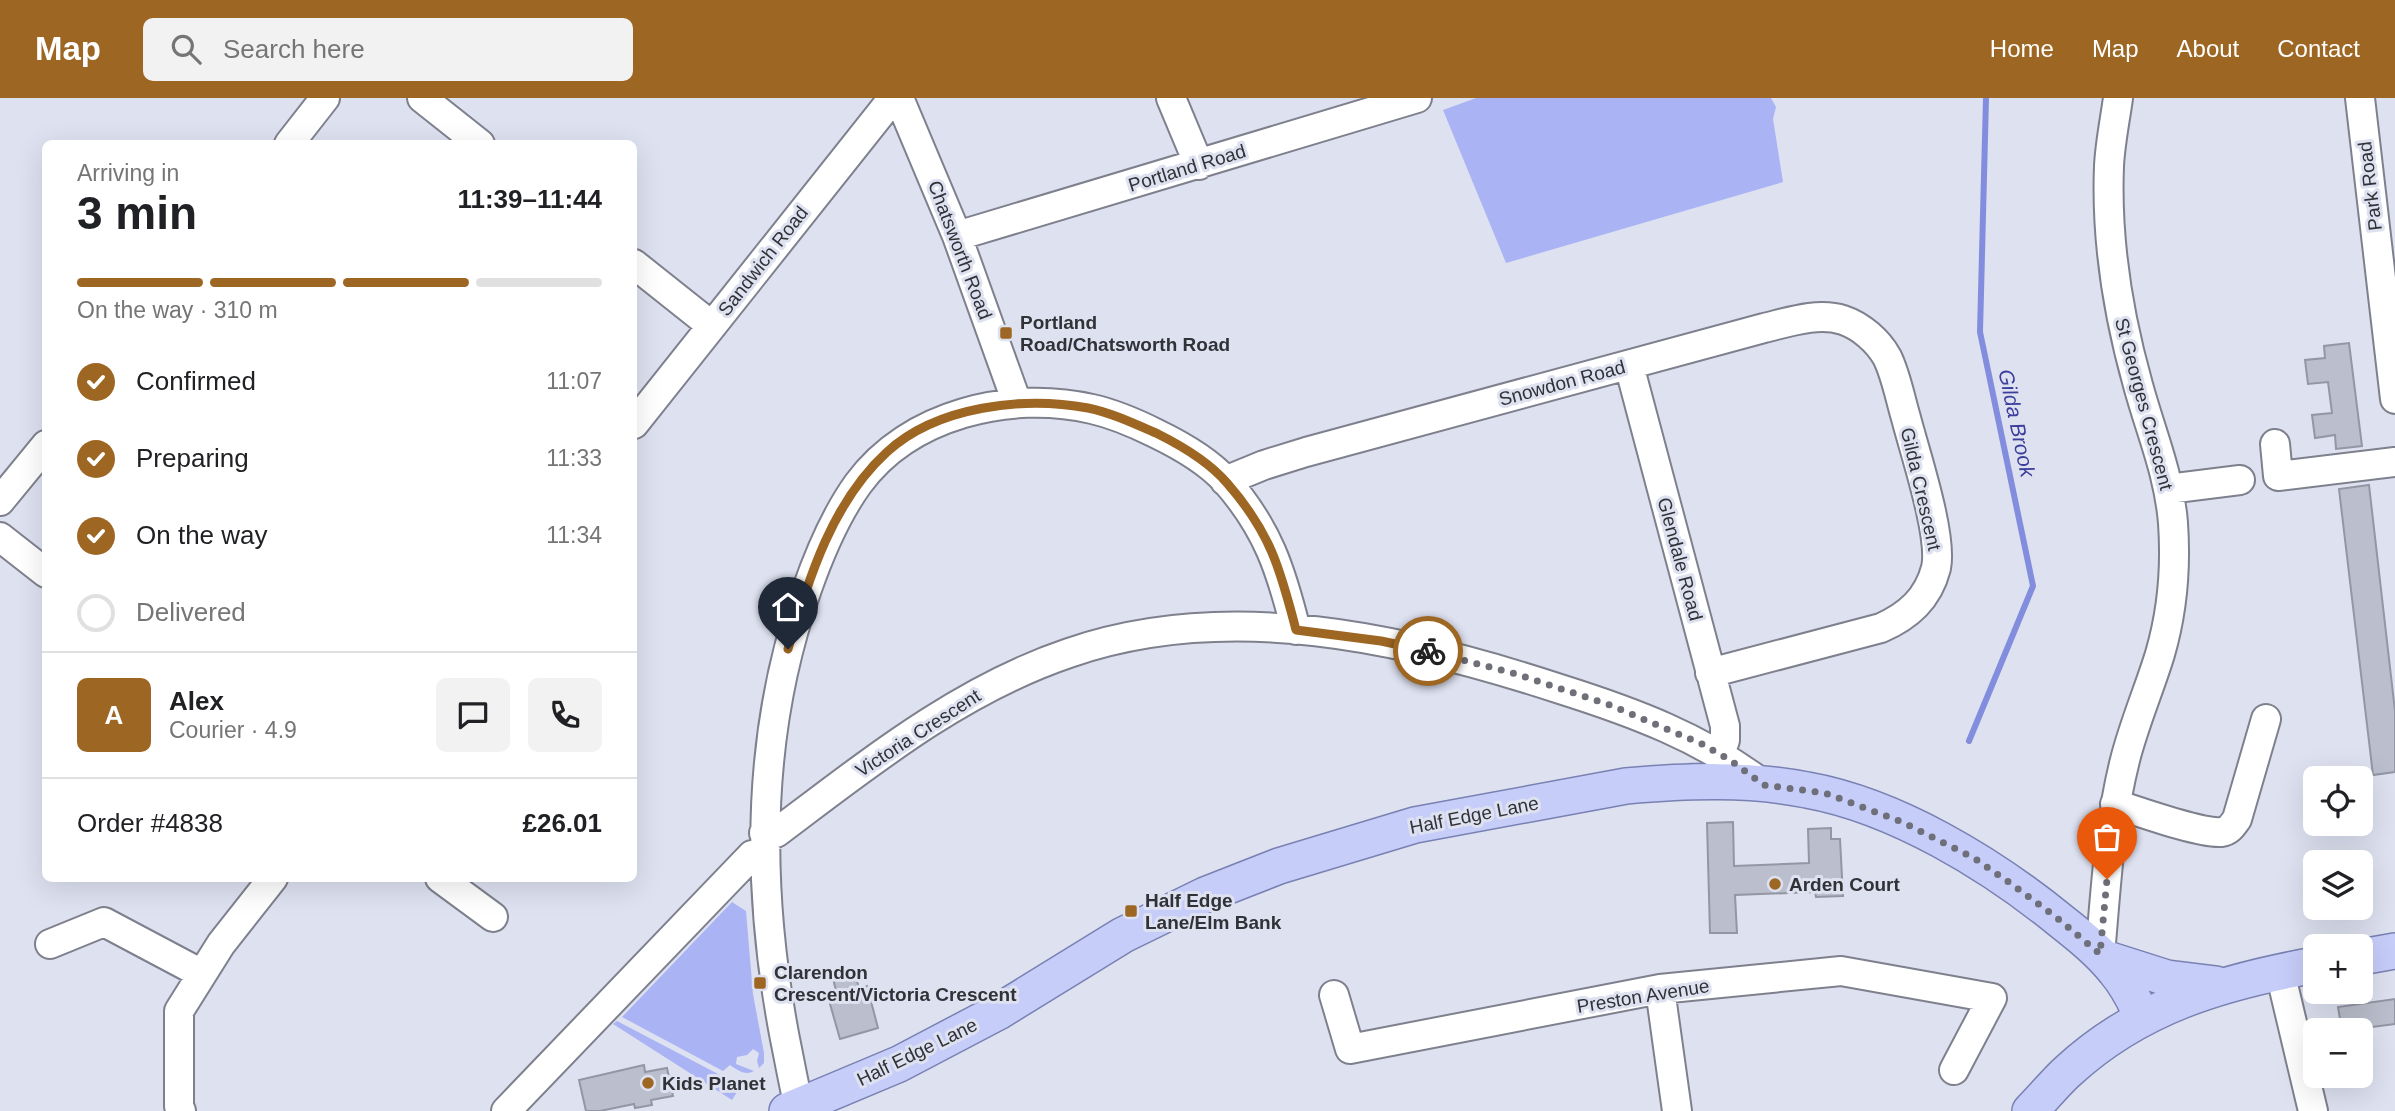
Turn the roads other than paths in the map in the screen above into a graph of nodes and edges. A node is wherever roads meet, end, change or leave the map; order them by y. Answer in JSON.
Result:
{"nodes":[{"id":1,"x":325,"y":98,"type":"edge"},
{"id":2,"x":422,"y":98,"type":"edge"},
{"id":3,"x":893,"y":98,"type":"edge"},
{"id":4,"x":900,"y":98,"type":"edge"},
{"id":5,"x":1171,"y":98,"type":"edge"},
{"id":6,"x":1417,"y":98,"type":"edge"},
{"id":7,"x":2118,"y":98,"type":"edge"},
{"id":8,"x":2360,"y":98,"type":"edge"},
{"id":9,"x":292,"y":140,"type":"edge"},
{"id":10,"x":475,"y":140,"type":"edge"},
{"id":11,"x":1199,"y":164,"type":"junction"},
{"id":12,"x":957,"y":236,"type":"junction"},
{"id":13,"x":637,"y":266,"type":"edge"},
{"id":14,"x":712,"y":326,"type":"junction"},
{"id":15,"x":1888,"y":360,"type":"joint"},
{"id":16,"x":2393,"y":361,"type":"edge"},
{"id":17,"x":1629,"y":365,"type":"junction"},
{"id":18,"x":2395,"y":399,"type":"edge"},
{"id":19,"x":1017,"y":403,"type":"junction"},
{"id":20,"x":637,"y":420,"type":"edge"},
{"id":21,"x":2275,"y":444,"type":"dead end"},
{"id":22,"x":42,"y":450,"type":"edge"},
{"id":23,"x":2395,"y":462,"type":"edge"},
{"id":24,"x":2240,"y":480,"type":"dead end"},
{"id":25,"x":1226,"y":481,"type":"junction"},
{"id":26,"x":2168,"y":489,"type":"junction"},
{"id":27,"x":0,"y":501,"type":"edge"},
{"id":28,"x":0,"y":537,"type":"edge"},
{"id":29,"x":42,"y":570,"type":"edge"},
{"id":30,"x":1296,"y":630,"type":"junction"},
{"id":31,"x":1710,"y":673,"type":"junction"},
{"id":32,"x":2266,"y":719,"type":"dead end"},
{"id":33,"x":1720,"y":754,"type":"junction"},
{"id":34,"x":1764,"y":785,"type":"junction"},
{"id":35,"x":2115,"y":804,"type":"junction"},
{"id":36,"x":764,"y":844,"type":"junction"},
{"id":37,"x":270,"y":882,"type":"edge"},
{"id":38,"x":445,"y":882,"type":"edge"},
{"id":39,"x":493,"y":917,"type":"dead end"},
{"id":40,"x":50,"y":944,"type":"dead end"},
{"id":41,"x":2395,"y":951,"type":"edge"},
{"id":42,"x":2373,"y":955,"type":"edge"},
{"id":43,"x":2102,"y":956,"type":"junction"},
{"id":44,"x":2303,"y":967,"type":"edge"},
{"id":45,"x":2280,"y":972,"type":"junction"},
{"id":46,"x":202,"y":974,"type":"junction"},
{"id":47,"x":2229,"y":984,"type":"junction"},
{"id":48,"x":1660,"y":989,"type":"junction"},
{"id":49,"x":1334,"y":995,"type":"dead end"},
{"id":50,"x":2142,"y":1017,"type":"junction"},
{"id":51,"x":1954,"y":1070,"type":"dead end"},
{"id":52,"x":795,"y":1110,"type":"edge"},
{"id":53,"x":181,"y":1111,"type":"edge"},
{"id":54,"x":506,"y":1111,"type":"edge"},
{"id":55,"x":1676,"y":1111,"type":"edge"},
{"id":56,"x":2030,"y":1111,"type":"edge"},
{"id":57,"x":2313,"y":1111,"type":"edge"}],
"edges":[{"from":1,"to":9,"type":"street"},
{"from":2,"to":10,"type":"street"},
{"from":3,"to":14,"type":"street","name":"Sandwich Road"},
{"from":4,"to":12,"type":"street","name":"Chatsworth Road"},
{"from":5,"to":11,"type":"street"},
{"from":6,"to":11,"type":"street","name":"Portland Road"},
{"from":7,"to":26,"type":"street","name":"St Georges Crescent"},
{"from":8,"to":16,"type":"street","name":"Park Road"},
{"from":11,"to":12,"type":"street","name":"Portland Road"},
{"from":12,"to":19,"type":"street","name":"Chatsworth Road"},
{"from":13,"to":14,"type":"street"},
{"from":14,"to":20,"type":"street","name":"Sandwich Road"},
{"from":15,"to":17,"type":"street","name":"Snowdon Road"},
{"from":15,"to":31,"type":"street","name":"Gilda Crescent"},
{"from":16,"to":18,"type":"street","name":"Park Road"},
{"from":17,"to":25,"type":"street","name":"Snowdon Road"},
{"from":17,"to":31,"type":"street","name":"Glendale Road"},
{"from":19,"to":25,"type":"street"},
{"from":19,"to":36,"type":"street"},
{"from":21,"to":23,"type":"street"},
{"from":22,"to":27,"type":"street"},
{"from":24,"to":26,"type":"street"},
{"from":25,"to":30,"type":"street"},
{"from":26,"to":35,"type":"street","name":"St Georges Crescent"},
{"from":28,"to":29,"type":"street"},
{"from":30,"to":33,"type":"street","name":"Victoria Crescent"},
{"from":30,"to":36,"type":"street","name":"Victoria Crescent"},
{"from":31,"to":33,"type":"street","name":"Glendale Road"},
{"from":32,"to":35,"type":"street"},
{"from":33,"to":34,"type":"street","name":"Victoria Crescent"},
{"from":34,"to":43,"type":"main road","name":"Half Edge Lane"},
{"from":34,"to":52,"type":"main road","name":"Half Edge Lane"},
{"from":35,"to":43,"type":"street","name":"St Georges Crescent"},
{"from":36,"to":52,"type":"street"},
{"from":36,"to":54,"type":"street","name":"Victoria Crescent"},
{"from":37,"to":46,"type":"street"},
{"from":38,"to":39,"type":"street"},
{"from":40,"to":46,"type":"street"},
{"from":41,"to":42,"type":"main road"},
{"from":43,"to":47,"type":"main road"},
{"from":43,"to":50,"type":"main road","name":"Half Edge Lane"},
{"from":44,"to":45,"type":"main road"},
{"from":45,"to":47,"type":"main road"},
{"from":45,"to":57,"type":"street"},
{"from":46,"to":53,"type":"street"},
{"from":47,"to":50,"type":"main road"},
{"from":48,"to":49,"type":"street","name":"Preston Avenue"},
{"from":48,"to":51,"type":"street","name":"Preston Avenue"},
{"from":48,"to":55,"type":"street"},
{"from":50,"to":56,"type":"main road"}]}
